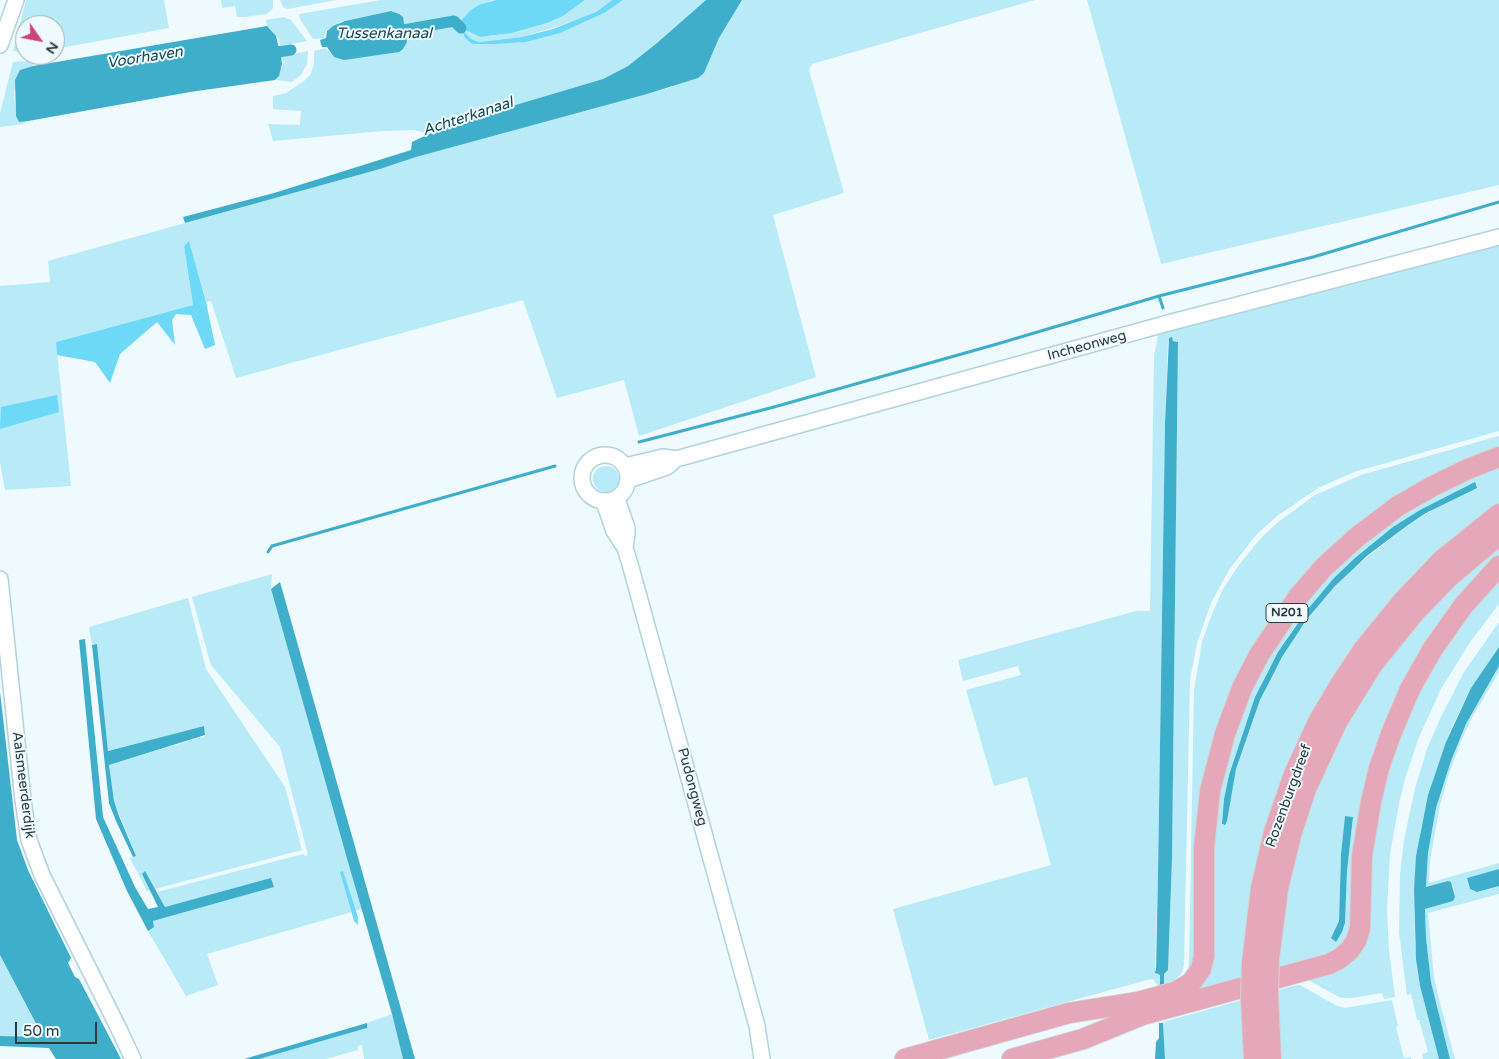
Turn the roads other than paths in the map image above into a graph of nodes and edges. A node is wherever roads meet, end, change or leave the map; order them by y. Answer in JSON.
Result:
{"nodes":[{"id":1,"x":16,"y":0,"type":"edge"},
{"id":2,"x":0,"y":45,"type":"edge"},
{"id":3,"x":1499,"y":237,"type":"edge"},
{"id":4,"x":1499,"y":457,"type":"edge"},
{"id":5,"x":627,"y":473,"type":"junction"},
{"id":6,"x":611,"y":500,"type":"junction"},
{"id":7,"x":1499,"y":514,"type":"edge"},
{"id":8,"x":1499,"y":535,"type":"edge"},
{"id":9,"x":1499,"y":566,"type":"edge"},
{"id":10,"x":0,"y":579,"type":"edge"},
{"id":11,"x":1261,"y":961,"type":"junction"},
{"id":12,"x":1259,"y":996,"type":"junction"},
{"id":13,"x":757,"y":1026,"type":"junction"},
{"id":14,"x":133,"y":1059,"type":"edge"},
{"id":15,"x":762,"y":1059,"type":"edge"},
{"id":16,"x":774,"y":1059,"type":"edge"},
{"id":17,"x":905,"y":1059,"type":"edge"},
{"id":18,"x":1012,"y":1059,"type":"edge"},
{"id":19,"x":1254,"y":1059,"type":"edge"},
{"id":20,"x":1271,"y":1059,"type":"edge"}],
"edges":[{"from":1,"to":2,"type":"street"},
{"from":3,"to":5,"type":"street","name":"Incheonweg"},
{"from":4,"to":17,"type":"highway","number":"N201"},
{"from":5,"to":6,"type":"street"},
{"from":5,"to":6,"type":"street"},
{"from":6,"to":13,"type":"street","name":"Pudongweg"},
{"from":7,"to":11,"type":"highway","name":"Rozenburgdreef"},
{"from":8,"to":11,"type":"highway","name":"Rozenburgdreef"},
{"from":9,"to":18,"type":"highway"},
{"from":10,"to":14,"type":"street","name":"Aalsmeerderdijk"},
{"from":11,"to":12,"type":"highway","name":"Rozenburgdreef","bridge":true},
{"from":12,"to":19,"type":"highway","name":"Rozenburgdreef"},
{"from":12,"to":20,"type":"highway","name":"Rozenburgdreef"},
{"from":13,"to":15,"type":"street","name":"Pudongweg"},
{"from":13,"to":16,"type":"street","name":"Pudongweg"}]}
